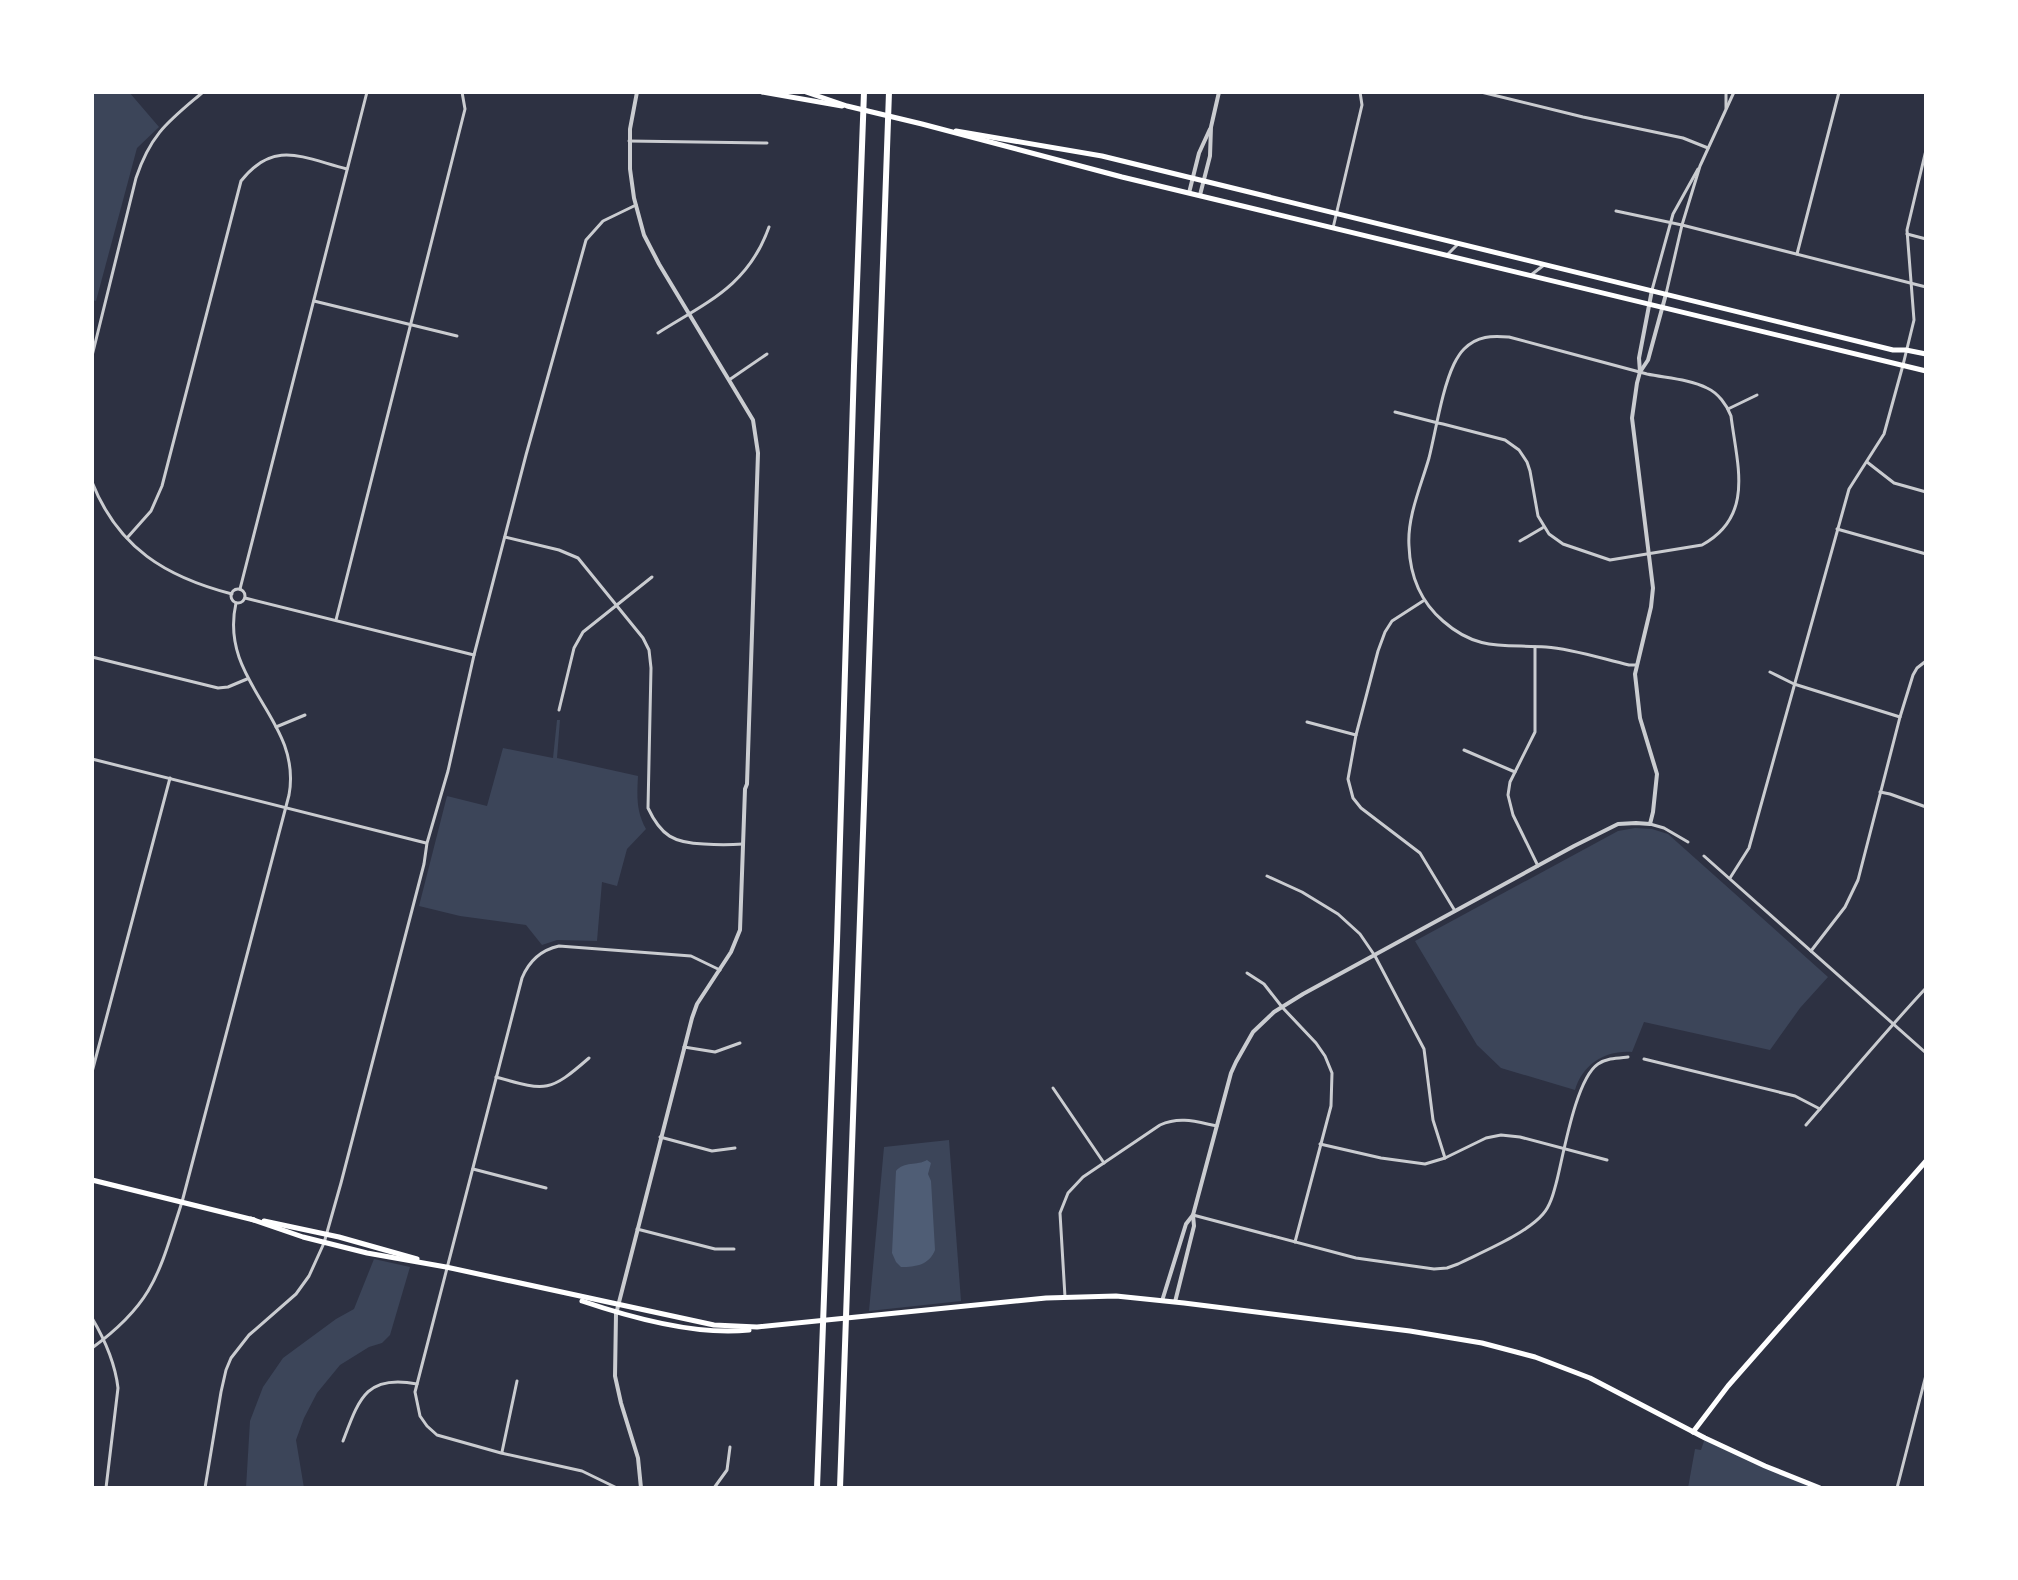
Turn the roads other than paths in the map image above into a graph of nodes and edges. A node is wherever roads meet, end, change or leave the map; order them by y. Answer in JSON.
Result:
{"nodes":[{"id":1,"x":203,"y":92,"type":"edge"},
{"id":2,"x":367,"y":92,"type":"edge"},
{"id":3,"x":462,"y":92,"type":"edge"},
{"id":4,"x":637,"y":92,"type":"edge"},
{"id":5,"x":762,"y":92,"type":"edge"},
{"id":6,"x":806,"y":92,"type":"edge"},
{"id":7,"x":864,"y":92,"type":"edge"},
{"id":8,"x":889,"y":92,"type":"edge"},
{"id":9,"x":1219,"y":92,"type":"edge"},
{"id":10,"x":1360,"y":92,"type":"edge"},
{"id":11,"x":1481,"y":92,"type":"edge"},
{"id":12,"x":1726,"y":92,"type":"edge"},
{"id":13,"x":1734,"y":92,"type":"edge"},
{"id":14,"x":1839,"y":92,"type":"edge"},
{"id":15,"x":847,"y":106,"type":"junction"},
{"id":16,"x":1726,"y":109,"type":"junction"},
{"id":17,"x":1211,"y":127,"type":"junction"},
{"id":18,"x":939,"y":128,"type":"junction"},
{"id":19,"x":629,"y":141,"type":"junction"},
{"id":20,"x":767,"y":143,"type":"dead end"},
{"id":21,"x":1708,"y":148,"type":"junction"},
{"id":22,"x":1926,"y":150,"type":"edge"},
{"id":23,"x":1700,"y":166,"type":"junction"},
{"id":24,"x":347,"y":169,"type":"junction"},
{"id":25,"x":1192,"y":179,"type":"junction"},
{"id":26,"x":1203,"y":181,"type":"junction"},
{"id":27,"x":1189,"y":193,"type":"junction"},
{"id":28,"x":1200,"y":196,"type":"junction"},
{"id":29,"x":636,"y":205,"type":"junction"},
{"id":30,"x":1616,"y":211,"type":"dead end"},
{"id":31,"x":1336,"y":214,"type":"junction"},
{"id":32,"x":1670,"y":223,"type":"junction"},
{"id":33,"x":1682,"y":225,"type":"junction"},
{"id":34,"x":769,"y":227,"type":"dead end"},
{"id":35,"x":1333,"y":228,"type":"junction"},
{"id":36,"x":1907,"y":234,"type":"junction"},
{"id":37,"x":1926,"y":239,"type":"edge"},
{"id":38,"x":1458,"y":244,"type":"junction"},
{"id":39,"x":1797,"y":254,"type":"junction"},
{"id":40,"x":1447,"y":255,"type":"junction"},
{"id":41,"x":1544,"y":265,"type":"junction"},
{"id":42,"x":1531,"y":275,"type":"junction"},
{"id":43,"x":1912,"y":283,"type":"junction"},
{"id":44,"x":1926,"y":287,"type":"edge"},
{"id":45,"x":1652,"y":290,"type":"junction"},
{"id":46,"x":1666,"y":294,"type":"junction"},
{"id":47,"x":314,"y":301,"type":"junction"},
{"id":48,"x":1649,"y":303,"type":"junction"},
{"id":49,"x":1663,"y":306,"type":"junction"},
{"id":50,"x":689,"y":314,"type":"junction"},
{"id":51,"x":411,"y":325,"type":"junction"},
{"id":52,"x":658,"y":333,"type":"dead end"},
{"id":53,"x":457,"y":336,"type":"dead end"},
{"id":54,"x":1906,"y":350,"type":"junction"},
{"id":55,"x":767,"y":354,"type":"dead end"},
{"id":56,"x":1926,"y":354,"type":"edge"},
{"id":57,"x":92,"y":356,"type":"edge"},
{"id":58,"x":1904,"y":362,"type":"junction"},
{"id":59,"x":1926,"y":371,"type":"edge"},
{"id":60,"x":1640,"y":372,"type":"junction"},
{"id":61,"x":729,"y":380,"type":"junction"},
{"id":62,"x":1757,"y":395,"type":"dead end"},
{"id":63,"x":1728,"y":409,"type":"junction"},
{"id":64,"x":1395,"y":412,"type":"dead end"},
{"id":65,"x":1438,"y":423,"type":"junction"},
{"id":66,"x":1867,"y":462,"type":"junction"},
{"id":67,"x":92,"y":482,"type":"edge"},
{"id":68,"x":1926,"y":492,"type":"edge"},
{"id":69,"x":1544,"y":527,"type":"junction"},
{"id":70,"x":1837,"y":529,"type":"junction"},
{"id":71,"x":505,"y":537,"type":"junction"},
{"id":72,"x":127,"y":538,"type":"junction"},
{"id":73,"x":1520,"y":541,"type":"dead end"},
{"id":74,"x":1926,"y":554,"type":"edge"},
{"id":75,"x":1649,"y":555,"type":"junction"},
{"id":76,"x":652,"y":577,"type":"dead end"},
{"id":77,"x":240,"y":589,"type":"junction"},
{"id":78,"x":232,"y":594,"type":"junction"},
{"id":79,"x":245,"y":598,"type":"junction"},
{"id":80,"x":1424,"y":601,"type":"junction"},
{"id":81,"x":236,"y":603,"type":"junction"},
{"id":82,"x":616,"y":605,"type":"junction"},
{"id":83,"x":336,"y":620,"type":"junction"},
{"id":84,"x":1535,"y":647,"type":"junction"},
{"id":85,"x":474,"y":655,"type":"junction"},
{"id":86,"x":92,"y":657,"type":"edge"},
{"id":87,"x":1926,"y":661,"type":"edge"},
{"id":88,"x":1636,"y":665,"type":"junction"},
{"id":89,"x":1770,"y":672,"type":"dead end"},
{"id":90,"x":248,"y":678,"type":"junction"},
{"id":91,"x":1794,"y":684,"type":"junction"},
{"id":92,"x":559,"y":710,"type":"dead end"},
{"id":93,"x":305,"y":715,"type":"dead end"},
{"id":94,"x":1900,"y":717,"type":"junction"},
{"id":95,"x":1307,"y":722,"type":"dead end"},
{"id":96,"x":276,"y":727,"type":"junction"},
{"id":97,"x":1356,"y":735,"type":"junction"},
{"id":98,"x":1464,"y":750,"type":"dead end"},
{"id":99,"x":92,"y":759,"type":"edge"},
{"id":100,"x":1515,"y":772,"type":"junction"},
{"id":101,"x":170,"y":778,"type":"junction"},
{"id":102,"x":1880,"y":792,"type":"junction"},
{"id":103,"x":286,"y":807,"type":"junction"},
{"id":104,"x":1926,"y":807,"type":"edge"},
{"id":105,"x":1650,"y":824,"type":"junction"},
{"id":106,"x":1688,"y":842,"type":"dead end"},
{"id":107,"x":427,"y":843,"type":"junction"},
{"id":108,"x":743,"y":844,"type":"junction"},
{"id":109,"x":1704,"y":856,"type":"dead end"},
{"id":110,"x":1538,"y":866,"type":"junction"},
{"id":111,"x":1267,"y":876,"type":"dead end"},
{"id":112,"x":1730,"y":878,"type":"junction"},
{"id":113,"x":1455,"y":911,"type":"junction"},
{"id":114,"x":1811,"y":951,"type":"junction"},
{"id":115,"x":1375,"y":956,"type":"junction"},
{"id":116,"x":720,"y":970,"type":"junction"},
{"id":117,"x":1247,"y":973,"type":"dead end"},
{"id":118,"x":1926,"y":988,"type":"edge"},
{"id":119,"x":1282,"y":1007,"type":"junction"},
{"id":120,"x":1892,"y":1024,"type":"junction"},
{"id":121,"x":740,"y":1043,"type":"dead end"},
{"id":122,"x":684,"y":1047,"type":"junction"},
{"id":123,"x":1926,"y":1053,"type":"edge"},
{"id":124,"x":1628,"y":1057,"type":"dead end"},
{"id":125,"x":589,"y":1058,"type":"dead end"},
{"id":126,"x":1644,"y":1059,"type":"dead end"},
{"id":127,"x":92,"y":1072,"type":"edge"},
{"id":128,"x":496,"y":1077,"type":"junction"},
{"id":129,"x":1053,"y":1088,"type":"dead end"},
{"id":130,"x":1820,"y":1109,"type":"junction"},
{"id":131,"x":1806,"y":1125,"type":"dead end"},
{"id":132,"x":1217,"y":1126,"type":"junction"},
{"id":133,"x":660,"y":1137,"type":"junction"},
{"id":134,"x":1320,"y":1144,"type":"junction"},
{"id":135,"x":735,"y":1148,"type":"dead end"},
{"id":136,"x":1565,"y":1149,"type":"junction"},
{"id":137,"x":1445,"y":1158,"type":"junction"},
{"id":138,"x":1607,"y":1160,"type":"dead end"},
{"id":139,"x":1926,"y":1161,"type":"edge"},
{"id":140,"x":1104,"y":1163,"type":"junction"},
{"id":141,"x":473,"y":1169,"type":"junction"},
{"id":142,"x":92,"y":1180,"type":"edge"},
{"id":143,"x":546,"y":1188,"type":"dead end"},
{"id":144,"x":182,"y":1202,"type":"junction"},
{"id":145,"x":1193,"y":1215,"type":"junction"},
{"id":146,"x":251,"y":1219,"type":"junction"},
{"id":147,"x":637,"y":1229,"type":"junction"},
{"id":148,"x":327,"y":1234,"type":"junction"},
{"id":149,"x":1295,"y":1242,"type":"junction"},
{"id":150,"x":324,"y":1243,"type":"junction"},
{"id":151,"x":734,"y":1249,"type":"dead end"},
{"id":152,"x":429,"y":1263,"type":"junction"},
{"id":153,"x":446,"y":1267,"type":"junction"},
{"id":154,"x":1065,"y":1297,"type":"junction"},
{"id":155,"x":1162,"y":1301,"type":"junction"},
{"id":156,"x":1175,"y":1302,"type":"junction"},
{"id":157,"x":617,"y":1308,"type":"junction"},
{"id":158,"x":92,"y":1318,"type":"edge"},
{"id":159,"x":104,"y":1339,"type":"junction"},
{"id":160,"x":92,"y":1348,"type":"edge"},
{"id":161,"x":1926,"y":1375,"type":"edge"},
{"id":162,"x":517,"y":1381,"type":"dead end"},
{"id":163,"x":417,"y":1384,"type":"junction"},
{"id":164,"x":1693,"y":1432,"type":"junction"},
{"id":165,"x":343,"y":1441,"type":"dead end"},
{"id":166,"x":730,"y":1447,"type":"dead end"},
{"id":167,"x":501,"y":1453,"type":"junction"},
{"id":168,"x":106,"y":1488,"type":"edge"},
{"id":169,"x":205,"y":1488,"type":"edge"},
{"id":170,"x":617,"y":1488,"type":"edge"},
{"id":171,"x":641,"y":1488,"type":"edge"},
{"id":172,"x":714,"y":1488,"type":"edge"},
{"id":173,"x":817,"y":1488,"type":"edge"},
{"id":174,"x":840,"y":1488,"type":"edge"},
{"id":175,"x":1820,"y":1488,"type":"edge"},
{"id":176,"x":1897,"y":1488,"type":"edge"}],
"edges":[{"from":1,"to":57,"type":"street"},
{"from":2,"to":24,"type":"street"},
{"from":3,"to":51,"type":"street"},
{"from":4,"to":19,"type":"street"},
{"from":5,"to":15,"type":"main road"},
{"from":6,"to":15,"type":"main road"},
{"from":7,"to":173,"type":"highway"},
{"from":8,"to":174,"type":"highway"},
{"from":9,"to":17,"type":"street"},
{"from":10,"to":31,"type":"street"},
{"from":11,"to":21,"type":"street"},
{"from":12,"to":16,"type":"street"},
{"from":13,"to":16,"type":"street"},
{"from":14,"to":39,"type":"street"},
{"from":15,"to":18,"type":"main road"},
{"from":16,"to":21,"type":"street"},
{"from":17,"to":25,"type":"street"},
{"from":17,"to":26,"type":"street"},
{"from":18,"to":25,"type":"main road"},
{"from":18,"to":27,"type":"main road"},
{"from":19,"to":20,"type":"street"},
{"from":19,"to":29,"type":"street"},
{"from":21,"to":23,"type":"street"},
{"from":22,"to":36,"type":"street"},
{"from":23,"to":32,"type":"street"},
{"from":23,"to":33,"type":"street"},
{"from":24,"to":47,"type":"street"},
{"from":24,"to":72,"type":"street"},
{"from":25,"to":26,"type":"main road"},
{"from":25,"to":27,"type":"street"},
{"from":26,"to":28,"type":"street"},
{"from":26,"to":31,"type":"main road"},
{"from":27,"to":28,"type":"main road"},
{"from":28,"to":35,"type":"main road"},
{"from":29,"to":50,"type":"street"},
{"from":29,"to":71,"type":"street"},
{"from":30,"to":32,"type":"street"},
{"from":31,"to":35,"type":"street"},
{"from":31,"to":38,"type":"main road"},
{"from":32,"to":33,"type":"street"},
{"from":32,"to":45,"type":"street"},
{"from":33,"to":39,"type":"street"},
{"from":33,"to":46,"type":"street"},
{"from":34,"to":50,"type":"street"},
{"from":35,"to":40,"type":"main road"},
{"from":36,"to":37,"type":"street"},
{"from":36,"to":43,"type":"street"},
{"from":38,"to":40,"type":"street"},
{"from":38,"to":41,"type":"main road"},
{"from":39,"to":43,"type":"street"},
{"from":40,"to":42,"type":"main road"},
{"from":41,"to":42,"type":"street"},
{"from":41,"to":45,"type":"main road"},
{"from":42,"to":48,"type":"main road"},
{"from":43,"to":44,"type":"street"},
{"from":43,"to":54,"type":"street"},
{"from":45,"to":46,"type":"main road"},
{"from":45,"to":48,"type":"street"},
{"from":46,"to":49,"type":"street"},
{"from":46,"to":54,"type":"main road"},
{"from":47,"to":51,"type":"street"},
{"from":47,"to":77,"type":"street"},
{"from":48,"to":49,"type":"main road"},
{"from":48,"to":60,"type":"street"},
{"from":49,"to":58,"type":"main road"},
{"from":49,"to":60,"type":"street"},
{"from":50,"to":52,"type":"street"},
{"from":50,"to":61,"type":"street"},
{"from":51,"to":53,"type":"street"},
{"from":51,"to":83,"type":"street"},
{"from":54,"to":56,"type":"main road"},
{"from":54,"to":58,"type":"street"},
{"from":55,"to":61,"type":"street"},
{"from":58,"to":59,"type":"main road"},
{"from":58,"to":66,"type":"street"},
{"from":60,"to":63,"type":"street"},
{"from":60,"to":65,"type":"street"},
{"from":60,"to":75,"type":"street"},
{"from":61,"to":108,"type":"street"},
{"from":62,"to":63,"type":"street"},
{"from":63,"to":75,"type":"street"},
{"from":64,"to":65,"type":"street"},
{"from":65,"to":69,"type":"street"},
{"from":65,"to":80,"type":"street"},
{"from":66,"to":68,"type":"street"},
{"from":66,"to":70,"type":"street"},
{"from":67,"to":72,"type":"street"},
{"from":69,"to":73,"type":"street"},
{"from":69,"to":75,"type":"street"},
{"from":70,"to":74,"type":"street"},
{"from":70,"to":91,"type":"street"},
{"from":71,"to":82,"type":"street"},
{"from":71,"to":85,"type":"street"},
{"from":72,"to":78,"type":"street"},
{"from":75,"to":88,"type":"street"},
{"from":76,"to":82,"type":"street"},
{"from":77,"to":78,"type":"street"},
{"from":77,"to":79,"type":"street"},
{"from":78,"to":81,"type":"street"},
{"from":79,"to":81,"type":"street"},
{"from":79,"to":83,"type":"street"},
{"from":80,"to":84,"type":"street"},
{"from":80,"to":97,"type":"street"},
{"from":81,"to":90,"type":"street"},
{"from":82,"to":92,"type":"street"},
{"from":82,"to":108,"type":"street"},
{"from":83,"to":85,"type":"street"},
{"from":84,"to":88,"type":"street"},
{"from":84,"to":100,"type":"street"},
{"from":85,"to":107,"type":"street"},
{"from":86,"to":90,"type":"street"},
{"from":87,"to":94,"type":"street"},
{"from":88,"to":105,"type":"street"},
{"from":89,"to":91,"type":"street"},
{"from":90,"to":96,"type":"street"},
{"from":91,"to":94,"type":"street"},
{"from":91,"to":112,"type":"street"},
{"from":93,"to":96,"type":"street"},
{"from":94,"to":102,"type":"street"},
{"from":95,"to":97,"type":"street"},
{"from":96,"to":103,"type":"street"},
{"from":97,"to":113,"type":"street"},
{"from":98,"to":100,"type":"street"},
{"from":99,"to":101,"type":"street"},
{"from":100,"to":110,"type":"street"},
{"from":101,"to":103,"type":"street"},
{"from":101,"to":127,"type":"street"},
{"from":102,"to":104,"type":"street"},
{"from":102,"to":114,"type":"street"},
{"from":103,"to":107,"type":"street"},
{"from":103,"to":144,"type":"street"},
{"from":105,"to":106,"type":"street"},
{"from":105,"to":110,"type":"street"},
{"from":107,"to":148,"type":"street"},
{"from":108,"to":116,"type":"street"},
{"from":109,"to":112,"type":"street"},
{"from":110,"to":113,"type":"street"},
{"from":111,"to":115,"type":"street"},
{"from":112,"to":114,"type":"street"},
{"from":113,"to":115,"type":"street"},
{"from":114,"to":120,"type":"street"},
{"from":115,"to":119,"type":"street"},
{"from":115,"to":137,"type":"street"},
{"from":116,"to":122,"type":"street"},
{"from":116,"to":128,"type":"street"},
{"from":117,"to":119,"type":"street"},
{"from":118,"to":120,"type":"street"},
{"from":119,"to":132,"type":"street"},
{"from":119,"to":134,"type":"street"},
{"from":120,"to":123,"type":"street"},
{"from":120,"to":130,"type":"street"},
{"from":121,"to":122,"type":"street"},
{"from":122,"to":133,"type":"street"},
{"from":124,"to":136,"type":"street"},
{"from":125,"to":128,"type":"street"},
{"from":126,"to":130,"type":"street"},
{"from":128,"to":141,"type":"street"},
{"from":129,"to":140,"type":"street"},
{"from":130,"to":131,"type":"street"},
{"from":132,"to":140,"type":"street"},
{"from":132,"to":145,"type":"street"},
{"from":133,"to":135,"type":"street"},
{"from":133,"to":147,"type":"street"},
{"from":134,"to":137,"type":"street"},
{"from":134,"to":149,"type":"street"},
{"from":136,"to":137,"type":"street"},
{"from":136,"to":138,"type":"street"},
{"from":136,"to":149,"type":"street"},
{"from":139,"to":164,"type":"main road"},
{"from":140,"to":154,"type":"street"},
{"from":141,"to":143,"type":"street"},
{"from":141,"to":153,"type":"street"},
{"from":142,"to":144,"type":"main road"},
{"from":144,"to":146,"type":"main road"},
{"from":144,"to":159,"type":"street"},
{"from":145,"to":149,"type":"street"},
{"from":145,"to":155,"type":"street"},
{"from":145,"to":156,"type":"street"},
{"from":146,"to":148,"type":"main road"},
{"from":146,"to":150,"type":"main road"},
{"from":147,"to":151,"type":"street"},
{"from":147,"to":157,"type":"street"},
{"from":148,"to":150,"type":"street"},
{"from":148,"to":152,"type":"main road"},
{"from":150,"to":152,"type":"main road"},
{"from":150,"to":169,"type":"street"},
{"from":152,"to":153,"type":"main road"},
{"from":153,"to":157,"type":"main road"},
{"from":153,"to":163,"type":"street"},
{"from":154,"to":155,"type":"main road"},
{"from":154,"to":157,"type":"main road"},
{"from":155,"to":156,"type":"main road"},
{"from":156,"to":164,"type":"main road"},
{"from":157,"to":171,"type":"street"},
{"from":158,"to":159,"type":"street"},
{"from":159,"to":160,"type":"street"},
{"from":159,"to":168,"type":"street"},
{"from":161,"to":176,"type":"street"},
{"from":162,"to":167,"type":"street"},
{"from":163,"to":165,"type":"street"},
{"from":163,"to":167,"type":"street"},
{"from":164,"to":175,"type":"main road"},
{"from":166,"to":172,"type":"street"},
{"from":167,"to":170,"type":"street"}]}
